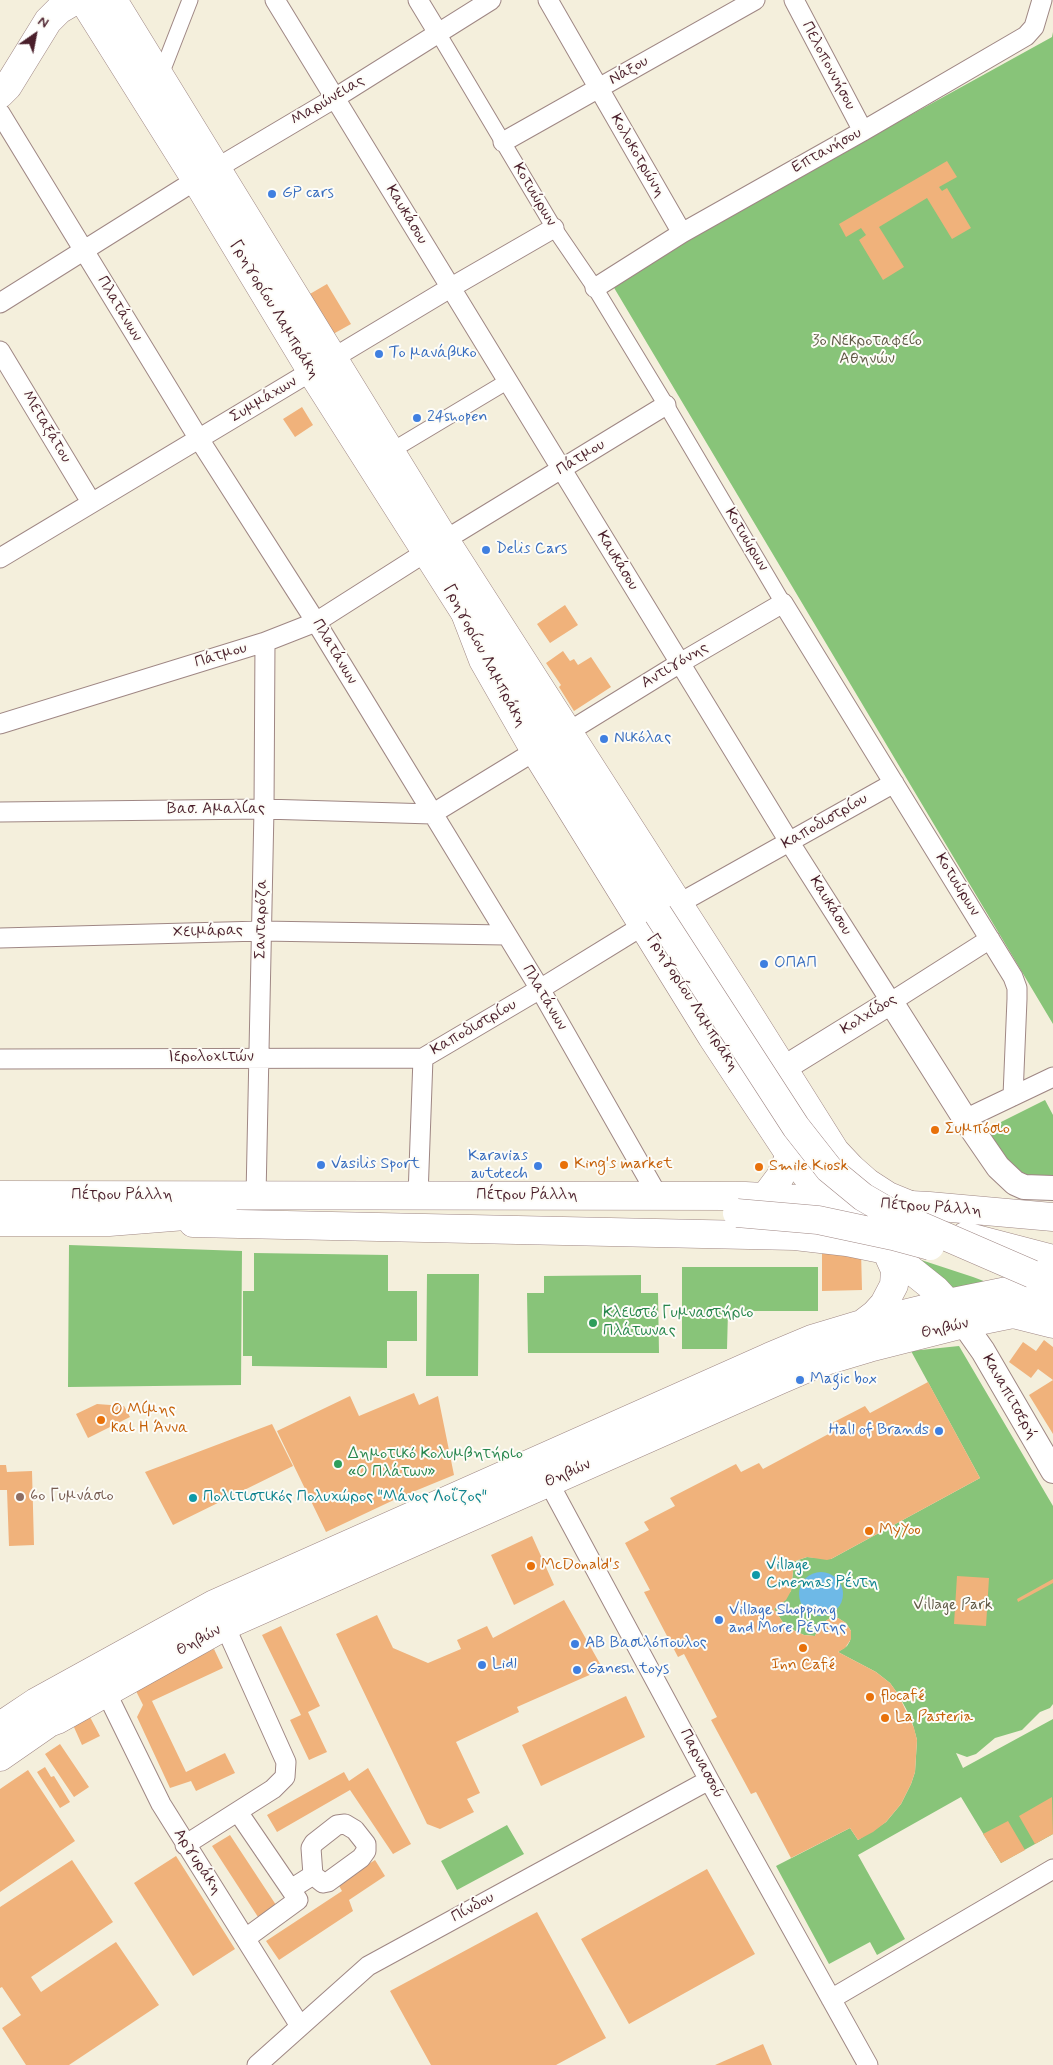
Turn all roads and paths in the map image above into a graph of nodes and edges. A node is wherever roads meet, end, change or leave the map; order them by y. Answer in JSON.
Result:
{"nodes":[{"id":1,"x":42,"y":0,"type":"edge"},
{"id":2,"x":76,"y":0,"type":"edge"},
{"id":3,"x":83,"y":0,"type":"edge"},
{"id":4,"x":113,"y":0,"type":"edge"},
{"id":5,"x":190,"y":0,"type":"edge"},
{"id":6,"x":275,"y":0,"type":"edge"},
{"id":7,"x":418,"y":0,"type":"edge"},
{"id":8,"x":491,"y":0,"type":"edge"},
{"id":9,"x":548,"y":0,"type":"edge"},
{"id":10,"x":755,"y":0,"type":"edge"},
{"id":11,"x":794,"y":0,"type":"edge"},
{"id":12,"x":1037,"y":4,"type":"edge"},
{"id":13,"x":438,"y":33,"type":"junction"},
{"id":14,"x":0,"y":74,"type":"edge"},
{"id":15,"x":160,"y":77,"type":"junction"},
{"id":16,"x":599,"y":88,"type":"junction"},
{"id":17,"x":0,"y":94,"type":"edge"},
{"id":18,"x":335,"y":98,"type":"junction"},
{"id":19,"x":0,"y":114,"type":"edge"},
{"id":20,"x":863,"y":131,"type":"junction"},
{"id":21,"x":503,"y":142,"type":"junction"},
{"id":22,"x":206,"y":174,"type":"junction"},
{"id":23,"x":554,"y":228,"type":"junction"},
{"id":24,"x":682,"y":233,"type":"junction"},
{"id":25,"x":84,"y":251,"type":"junction"},
{"id":26,"x":450,"y":288,"type":"junction"},
{"id":27,"x":595,"y":288,"type":"junction"},
{"id":28,"x":0,"y":303,"type":"edge"},
{"id":29,"x":0,"y":351,"type":"edge"},
{"id":30,"x":323,"y":365,"type":"junction"},
{"id":31,"x":508,"y":381,"type":"junction"},
{"id":32,"x":666,"y":405,"type":"junction"},
{"id":33,"x":199,"y":439,"type":"junction"},
{"id":34,"x":390,"y":451,"type":"junction"},
{"id":35,"x":562,"y":470,"type":"junction"},
{"id":36,"x":92,"y":502,"type":"junction"},
{"id":37,"x":435,"y":546,"type":"junction"},
{"id":38,"x":0,"y":558,"type":"edge"},
{"id":39,"x":783,"y":602,"type":"junction"},
{"id":40,"x":465,"y":614,"type":"junction"},
{"id":41,"x":316,"y":622,"type":"junction"},
{"id":42,"x":265,"y":642,"type":"junction"},
{"id":43,"x":680,"y":663,"type":"junction"},
{"id":44,"x":0,"y":724,"type":"edge"},
{"id":45,"x":568,"y":732,"type":"junction"},
{"id":46,"x":536,"y":751,"type":"junction"},
{"id":47,"x":894,"y":783,"type":"junction"},
{"id":48,"x":264,"y":809,"type":"junction"},
{"id":49,"x":0,"y":812,"type":"edge"},
{"id":50,"x":432,"y":814,"type":"junction"},
{"id":51,"x":790,"y":843,"type":"junction"},
{"id":52,"x":660,"y":915,"type":"junction"},
{"id":53,"x":261,"y":931,"type":"junction"},
{"id":54,"x":506,"y":935,"type":"junction"},
{"id":55,"x":0,"y":938,"type":"edge"},
{"id":56,"x":990,"y":939,"type":"junction"},
{"id":57,"x":540,"y":989,"type":"junction"},
{"id":58,"x":891,"y":1002,"type":"junction"},
{"id":59,"x":259,"y":1058,"type":"junction"},
{"id":60,"x":423,"y":1058,"type":"junction"},
{"id":61,"x":0,"y":1059,"type":"edge"},
{"id":62,"x":783,"y":1068,"type":"junction"},
{"id":63,"x":1053,"y":1078,"type":"edge"},
{"id":64,"x":748,"y":1091,"type":"junction"},
{"id":65,"x":1013,"y":1096,"type":"junction"},
{"id":66,"x":965,"y":1119,"type":"junction"},
{"id":67,"x":790,"y":1155,"type":"junction"},
{"id":68,"x":1053,"y":1188,"type":"edge"},
{"id":69,"x":0,"y":1196,"type":"edge"},
{"id":70,"x":256,"y":1196,"type":"junction"},
{"id":71,"x":418,"y":1196,"type":"junction"},
{"id":72,"x":658,"y":1196,"type":"junction"},
{"id":73,"x":765,"y":1197,"type":"junction"},
{"id":74,"x":832,"y":1202,"type":"junction"},
{"id":75,"x":920,"y":1206,"type":"junction"},
{"id":76,"x":1053,"y":1217,"type":"edge"},
{"id":77,"x":0,"y":1222,"type":"edge"},
{"id":78,"x":109,"y":1222,"type":"junction"},
{"id":79,"x":886,"y":1250,"type":"junction"},
{"id":80,"x":1048,"y":1275,"type":"edge"},
{"id":81,"x":1053,"y":1309,"type":"edge"},
{"id":82,"x":956,"y":1313,"type":"junction"},
{"id":83,"x":1013,"y":1314,"type":"junction"},
{"id":84,"x":862,"y":1324,"type":"junction"},
{"id":85,"x":1053,"y":1324,"type":"edge"},
{"id":86,"x":543,"y":1471,"type":"junction"},
{"id":87,"x":1053,"y":1471,"type":"edge"},
{"id":88,"x":225,"y":1626,"type":"junction"},
{"id":89,"x":106,"y":1692,"type":"junction"},
{"id":90,"x":0,"y":1726,"type":"edge"},
{"id":91,"x":0,"y":1756,"type":"edge"},
{"id":92,"x":709,"y":1780,"type":"junction"},
{"id":93,"x":238,"y":1812,"type":"junction"},
{"id":94,"x":186,"y":1845,"type":"junction"},
{"id":95,"x":1053,"y":1869,"type":"edge"},
{"id":96,"x":313,"y":1875,"type":"dead end"},
{"id":97,"x":291,"y":1889,"type":"junction"},
{"id":98,"x":246,"y":1938,"type":"junction"},
{"id":99,"x":831,"y":1999,"type":"junction"},
{"id":100,"x":300,"y":2026,"type":"junction"},
{"id":101,"x":257,"y":2065,"type":"edge"},
{"id":102,"x":868,"y":2065,"type":"edge"}],
"edges":[{"from":1,"to":14,"type":"main road"},
{"from":2,"to":17,"type":"main road"},
{"from":3,"to":22,"type":"main road","name":"Γρηγορίου Λαμπράκη"},
{"from":4,"to":15,"type":"main road","name":"Γρηγορίου Λαμπράκη"},
{"from":5,"to":15,"type":"street"},
{"from":6,"to":18,"type":"street","name":"Καυκάσου"},
{"from":7,"to":13,"type":"street","name":"Κοτυώρων"},
{"from":8,"to":13,"type":"street","name":"Μαρώνειας"},
{"from":9,"to":16,"type":"street","name":"Κολοκοτρώνη"},
{"from":10,"to":16,"type":"street","name":"Νάξου"},
{"from":11,"to":20,"type":"street","name":"Πελοποννήσου"},
{"from":12,"to":20,"type":"street","name":"Επτανήσου"},
{"from":13,"to":18,"type":"street","name":"Μαρώνειας"},
{"from":13,"to":21,"type":"street","name":"Κοτυώρων"},
{"from":15,"to":22,"type":"main road","name":"Γρηγορίου Λαμπράκη"},
{"from":16,"to":21,"type":"street","name":"Νάξου"},
{"from":16,"to":24,"type":"street","name":"Κολοκοτρώνη"},
{"from":18,"to":22,"type":"street","name":"Μαρώνειας"},
{"from":18,"to":26,"type":"street","name":"Καυκάσου"},
{"from":19,"to":25,"type":"street","name":"Πλατάνων"},
{"from":20,"to":24,"type":"street","name":"Επτανήσου"},
{"from":21,"to":23,"type":"street","name":"Κοτυώρων"},
{"from":22,"to":25,"type":"street","name":"Μαρώνειας"},
{"from":22,"to":30,"type":"main road","name":"Γρηγορίου Λαμπράκη"},
{"from":23,"to":26,"type":"street","name":"Συμμάχων"},
{"from":23,"to":27,"type":"street","name":"Κοτυώρων"},
{"from":24,"to":27,"type":"street","name":"Επτανήσου"},
{"from":25,"to":28,"type":"street","name":"Μαρώνειας"},
{"from":25,"to":33,"type":"street","name":"Πλατάνων"},
{"from":26,"to":30,"type":"street","name":"Συμμάχων"},
{"from":26,"to":31,"type":"street","name":"Καυκάσου"},
{"from":27,"to":32,"type":"street","name":"Κοτυώρων"},
{"from":29,"to":36,"type":"street","name":"Μεταξάτου"},
{"from":30,"to":33,"type":"street","name":"Συμμάχων"},
{"from":30,"to":34,"type":"main road","name":"Γρηγορίου Λαμπράκη"},
{"from":30,"to":37,"type":"main road","name":"Γρηγορίου Λαμπράκη"},
{"from":31,"to":34,"type":"street"},
{"from":31,"to":35,"type":"street","name":"Καυκάσου"},
{"from":32,"to":35,"type":"street","name":"Πάτμου"},
{"from":32,"to":39,"type":"street","name":"Κοτυώρων"},
{"from":33,"to":36,"type":"street","name":"Συμμάχων"},
{"from":33,"to":41,"type":"street","name":"Πλατάνων"},
{"from":34,"to":37,"type":"main road","name":"Γρηγορίου Λαμπράκη"},
{"from":35,"to":37,"type":"street","name":"Πάτμου"},
{"from":35,"to":43,"type":"street","name":"Καυκάσου"},
{"from":36,"to":38,"type":"street","name":"Συμμάχων"},
{"from":37,"to":40,"type":"main road","name":"Γρηγορίου Λαμπράκη"},
{"from":37,"to":41,"type":"street","name":"Πάτμου"},
{"from":37,"to":45,"type":"main road","name":"Γρηγορίου Λαμπράκη"},
{"from":39,"to":43,"type":"street","name":"Αντιγόνης"},
{"from":39,"to":47,"type":"street","name":"Κοτυώρων"},
{"from":40,"to":46,"type":"main road","name":"Γρηγορίου Λαμπράκη"},
{"from":40,"to":52,"type":"main road"},
{"from":41,"to":42,"type":"street","name":"Πάτμου"},
{"from":41,"to":50,"type":"street","name":"Πλατάνων"},
{"from":42,"to":44,"type":"street","name":"Πάτμου"},
{"from":42,"to":48,"type":"street","name":"Σανταρόζα"},
{"from":43,"to":45,"type":"street","name":"Αντιγόνης"},
{"from":43,"to":51,"type":"street","name":"Καυκάσου"},
{"from":45,"to":52,"type":"main road","name":"Γρηγορίου Λαμπράκη"},
{"from":46,"to":50,"type":"street"},
{"from":46,"to":52,"type":"main road","name":"Γρηγορίου Λαμπράκη"},
{"from":47,"to":51,"type":"street","name":"Καποδιστρίου"},
{"from":47,"to":56,"type":"street","name":"Κοτυώρων"},
{"from":48,"to":49,"type":"street","name":"Βασ. Αμαλίας"},
{"from":48,"to":50,"type":"street","name":"Βασ. Αμαλίας"},
{"from":48,"to":53,"type":"street","name":"Σανταρόζα"},
{"from":50,"to":54,"type":"street","name":"Πλατάνων"},
{"from":51,"to":52,"type":"street","name":"Καποδιστρίου"},
{"from":51,"to":58,"type":"street","name":"Καυκάσου"},
{"from":52,"to":57,"type":"street","name":"Καποδιστρίου"},
{"from":52,"to":62,"type":"main road","name":"Γρηγορίου Λαμπράκη"},
{"from":52,"to":64,"type":"main road","name":"Γρηγορίου Λαμπράκη"},
{"from":52,"to":80,"type":"main road","bridge":true},
{"from":53,"to":54,"type":"street","name":"Χειμάρας"},
{"from":53,"to":55,"type":"street","name":"Χειμάρας"},
{"from":53,"to":59,"type":"street","name":"Σανταρόζα"},
{"from":54,"to":57,"type":"street","name":"Πλατάνων"},
{"from":56,"to":58,"type":"street","name":"Κολχίδος"},
{"from":56,"to":65,"type":"street","name":"Κοτυώρων"},
{"from":57,"to":60,"type":"street","name":"Καποδιστρίου"},
{"from":57,"to":72,"type":"street","name":"Πλατάνων"},
{"from":58,"to":62,"type":"street","name":"Κολχίδος"},
{"from":58,"to":66,"type":"street","name":"Καυκάσου"},
{"from":59,"to":60,"type":"street","name":"Ιερολοχιτών"},
{"from":59,"to":61,"type":"street","name":"Ιερολοχιτών"},
{"from":59,"to":70,"type":"street","name":"Σανταρόζα"},
{"from":60,"to":71,"type":"street","name":"Καποδιστρίου"},
{"from":62,"to":64,"type":"street","name":"Κολχίδος"},
{"from":62,"to":75,"type":"main road","name":"Γρηγορίου Λαμπράκη"},
{"from":63,"to":65,"type":"street"},
{"from":64,"to":67,"type":"main road","name":"Γρηγορίου Λαμπράκη"},
{"from":65,"to":66,"type":"street"},
{"from":66,"to":68,"type":"street","name":"Καυκάσου"},
{"from":67,"to":73,"type":"main road"},
{"from":67,"to":74,"type":"main road","name":"Γρηγορίου Λαμπράκη"},
{"from":69,"to":70,"type":"main road","name":"Πέτρου Ράλλη"},
{"from":70,"to":71,"type":"main road","name":"Πέτρου Ράλλη"},
{"from":71,"to":72,"type":"main road","name":"Πέτρου Ράλλη"},
{"from":72,"to":73,"type":"main road","name":"Πέτρου Ράλλη"},
{"from":73,"to":74,"type":"main road","name":"Πέτρου Ράλλη"},
{"from":74,"to":75,"type":"main road","name":"Πέτρου Ράλλη"},
{"from":74,"to":79,"type":"main road","name":"Γρηγορίου Λαμπράκη"},
{"from":74,"to":80,"type":"main road"},
{"from":75,"to":76,"type":"main road","name":"Πέτρου Ράλλη"},
{"from":77,"to":78,"type":"main road","name":"Πέτρου Ράλλη"},
{"from":78,"to":79,"type":"main road","name":"Πέτρου Ράλλη"},
{"from":78,"to":80,"type":"main road","name":"Πέτρου Ράλλη","bridge":true},
{"from":79,"to":82,"type":"main road","name":"Γρηγορίου Λαμπράκη"},
{"from":79,"to":84,"type":"main road"},
{"from":80,"to":82,"type":"main road","name":"Θηβών"},
{"from":81,"to":83,"type":"main road","name":"Θηβών"},
{"from":82,"to":83,"type":"main road","name":"Θηβών"},
{"from":82,"to":84,"type":"main road","name":"Θηβών"},
{"from":82,"to":86,"type":"main road","name":"Θηβών"},
{"from":82,"to":87,"type":"street","name":"Καναπιτσερή"},
{"from":83,"to":85,"type":"main road"},
{"from":84,"to":86,"type":"main road","name":"Θηβών"},
{"from":86,"to":88,"type":"main road","name":"Θηβών"},
{"from":86,"to":90,"type":"main road","name":"Θηβών"},
{"from":86,"to":92,"type":"street","name":"Παρνασσού"},
{"from":88,"to":89,"type":"main road","name":"Θηβών"},
{"from":88,"to":93,"type":"street"},
{"from":89,"to":91,"type":"main road","name":"Θηβών"},
{"from":89,"to":94,"type":"street","name":"Αργυράκη"},
{"from":92,"to":99,"type":"street","name":"Παρνασσού"},
{"from":92,"to":100,"type":"street","name":"Πίνδου"},
{"from":93,"to":94,"type":"street"},
{"from":93,"to":97,"type":"street"},
{"from":94,"to":98,"type":"street","name":"Αργυράκη"},
{"from":95,"to":99,"type":"street"},
{"from":96,"to":97,"type":"street"},
{"from":97,"to":98,"type":"street"},
{"from":98,"to":100,"type":"street","name":"Αργυράκη"},
{"from":99,"to":102,"type":"street","name":"Παρνασσού"},
{"from":100,"to":101,"type":"street","name":"Πίνδου"}]}
